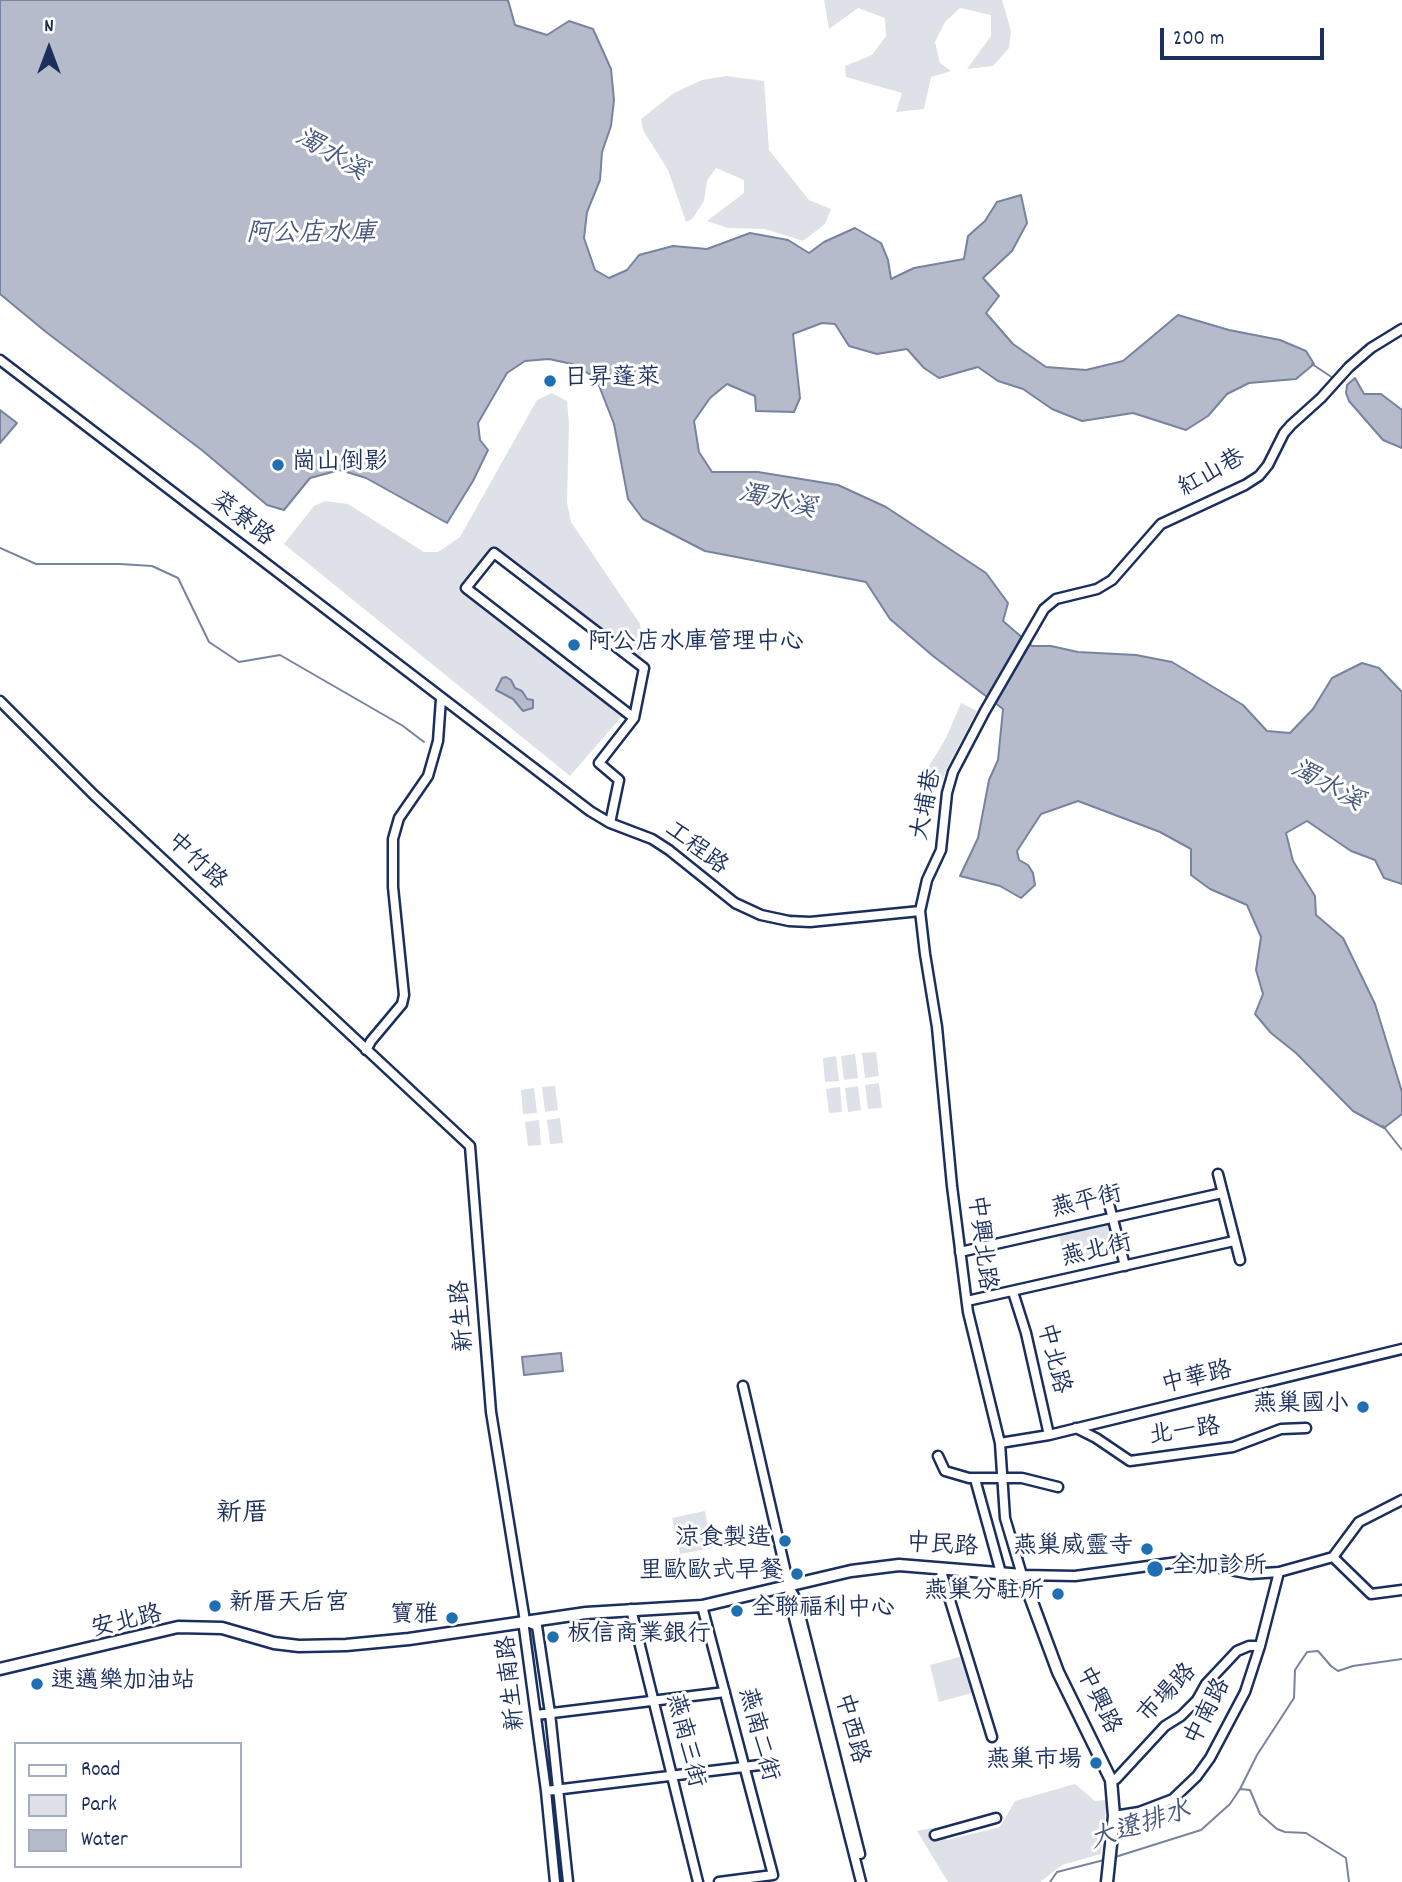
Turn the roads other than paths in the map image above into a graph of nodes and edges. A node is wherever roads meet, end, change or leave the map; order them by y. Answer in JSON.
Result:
{"nodes":[{"id":1,"x":1402,"y":329,"type":"edge"},
{"id":2,"x":0,"y":360,"type":"edge"},
{"id":3,"x":441,"y":699,"type":"junction"},
{"id":4,"x":0,"y":701,"type":"edge"},
{"id":5,"x":985,"y":711,"type":"joint"},
{"id":6,"x":634,"y":718,"type":"junction"},
{"id":7,"x":610,"y":823,"type":"junction"},
{"id":8,"x":920,"y":911,"type":"junction"},
{"id":9,"x":366,"y":1050,"type":"junction"},
{"id":10,"x":1218,"y":1174,"type":"dead end"},
{"id":11,"x":1222,"y":1193,"type":"junction"},
{"id":12,"x":1107,"y":1196,"type":"dead end"},
{"id":13,"x":1112,"y":1218,"type":"junction"},
{"id":14,"x":1234,"y":1241,"type":"junction"},
{"id":15,"x":960,"y":1252,"type":"junction"},
{"id":16,"x":1240,"y":1260,"type":"dead end"},
{"id":17,"x":1125,"y":1266,"type":"junction"},
{"id":18,"x":1013,"y":1292,"type":"junction"},
{"id":19,"x":967,"y":1301,"type":"junction"},
{"id":20,"x":1402,"y":1349,"type":"edge"},
{"id":21,"x":743,"y":1386,"type":"dead end"},
{"id":22,"x":1076,"y":1428,"type":"junction"},
{"id":23,"x":1306,"y":1428,"type":"dead end"},
{"id":24,"x":1049,"y":1435,"type":"junction"},
{"id":25,"x":1000,"y":1443,"type":"junction"},
{"id":26,"x":938,"y":1456,"type":"dead end"},
{"id":27,"x":1002,"y":1478,"type":"junction"},
{"id":28,"x":975,"y":1479,"type":"junction"},
{"id":29,"x":1058,"y":1487,"type":"dead end"},
{"id":30,"x":1402,"y":1500,"type":"edge"},
{"id":31,"x":1333,"y":1557,"type":"junction"},
{"id":32,"x":940,"y":1568,"type":"junction"},
{"id":33,"x":1001,"y":1573,"type":"junction"},
{"id":34,"x":1279,"y":1573,"type":"junction"},
{"id":35,"x":1022,"y":1575,"type":"junction"},
{"id":36,"x":789,"y":1587,"type":"junction"},
{"id":37,"x":1402,"y":1590,"type":"edge"},
{"id":38,"x":703,"y":1609,"type":"junction"},
{"id":39,"x":631,"y":1612,"type":"junction"},
{"id":40,"x":525,"y":1625,"type":"junction"},
{"id":41,"x":537,"y":1626,"type":"junction"},
{"id":42,"x":255,"y":1636,"type":"joint"},
{"id":43,"x":264,"y":1644,"type":"joint"},
{"id":44,"x":1260,"y":1646,"type":"junction"},
{"id":45,"x":0,"y":1669,"type":"edge"},
{"id":46,"x":0,"y":1675,"type":"edge"},
{"id":47,"x":724,"y":1692,"type":"junction"},
{"id":48,"x":652,"y":1700,"type":"junction"},
{"id":49,"x":550,"y":1713,"type":"junction"},
{"id":50,"x":536,"y":1715,"type":"junction"},
{"id":51,"x":992,"y":1737,"type":"dead end"},
{"id":52,"x":768,"y":1764,"type":"dead end"},
{"id":53,"x":744,"y":1767,"type":"junction"},
{"id":54,"x":673,"y":1776,"type":"junction"},
{"id":55,"x":1111,"y":1780,"type":"junction"},
{"id":56,"x":559,"y":1790,"type":"junction"},
{"id":57,"x":546,"y":1791,"type":"junction"},
{"id":58,"x":1114,"y":1816,"type":"junction"},
{"id":59,"x":996,"y":1818,"type":"dead end"},
{"id":60,"x":935,"y":1835,"type":"dead end"},
{"id":61,"x":555,"y":1882,"type":"edge"},
{"id":62,"x":568,"y":1882,"type":"edge"},
{"id":63,"x":698,"y":1882,"type":"edge"},
{"id":64,"x":719,"y":1882,"type":"edge"},
{"id":65,"x":861,"y":1882,"type":"edge"},
{"id":66,"x":867,"y":1882,"type":"edge"},
{"id":67,"x":1107,"y":1882,"type":"edge"}],
"edges":[{"from":1,"to":5,"type":"street","name":"紅山巷"},
{"from":2,"to":3,"type":"street","name":"菜寮路"},
{"from":3,"to":7,"type":"street","name":"工程路"},
{"from":3,"to":9,"type":"street"},
{"from":4,"to":9,"type":"street","name":"中竹路"},
{"from":5,"to":8,"type":"street","name":"大埔巷"},
{"from":6,"to":6,"type":"street"},
{"from":6,"to":7,"type":"street"},
{"from":7,"to":8,"type":"street","name":"工程路"},
{"from":8,"to":15,"type":"street","name":"中興北路"},
{"from":9,"to":40,"type":"street","name":"新生路"},
{"from":10,"to":11,"type":"street"},
{"from":11,"to":13,"type":"street","name":"燕平街"},
{"from":11,"to":14,"type":"street"},
{"from":12,"to":13,"type":"street"},
{"from":13,"to":15,"type":"street","name":"燕平街"},
{"from":13,"to":17,"type":"street"},
{"from":14,"to":16,"type":"street"},
{"from":14,"to":17,"type":"street","name":"燕北街"},
{"from":15,"to":19,"type":"street","name":"中興北路"},
{"from":17,"to":18,"type":"street","name":"燕北街"},
{"from":18,"to":19,"type":"street","name":"燕北街"},
{"from":18,"to":24,"type":"street","name":"中北路"},
{"from":19,"to":25,"type":"street","name":"中興北路"},
{"from":20,"to":22,"type":"street","name":"中華路"},
{"from":21,"to":36,"type":"street","name":"中西路"},
{"from":22,"to":23,"type":"street","name":"北一路"},
{"from":22,"to":24,"type":"street","name":"中華路"},
{"from":24,"to":25,"type":"street","name":"中華路"},
{"from":25,"to":27,"type":"street","name":"中興北路"},
{"from":26,"to":28,"type":"street"},
{"from":27,"to":28,"type":"street"},
{"from":27,"to":29,"type":"street"},
{"from":27,"to":35,"type":"street","name":"中興北路"},
{"from":28,"to":33,"type":"street"},
{"from":30,"to":31,"type":"street"},
{"from":31,"to":34,"type":"street","name":"中民路"},
{"from":31,"to":37,"type":"street"},
{"from":32,"to":33,"type":"main road","name":"中民路"},
{"from":32,"to":36,"type":"main road","name":"中民路"},
{"from":32,"to":51,"type":"street"},
{"from":33,"to":35,"type":"main road","name":"中民路"},
{"from":34,"to":35,"type":"street","name":"中民路"},
{"from":34,"to":44,"type":"street","name":"中南路"},
{"from":35,"to":55,"type":"main road","name":"中興路"},
{"from":36,"to":38,"type":"main road","name":"中民路"},
{"from":36,"to":65,"type":"street","name":"中西路"},
{"from":36,"to":66,"type":"street","name":"中西路"},
{"from":38,"to":39,"type":"main road","name":"中民路"},
{"from":38,"to":47,"type":"street","name":"燕南二街"},
{"from":39,"to":40,"type":"main road","name":"中民路"},
{"from":39,"to":41,"type":"main road","name":"中民路"},
{"from":39,"to":48,"type":"street","name":"燕南三街"},
{"from":40,"to":41,"type":"main road","name":"中民路"},
{"from":40,"to":42,"type":"main road","name":"中民路"},
{"from":40,"to":43,"type":"main road","name":"中民路"},
{"from":40,"to":50,"type":"street","name":"新生南路"},
{"from":41,"to":49,"type":"street","name":"新生南路"},
{"from":42,"to":45,"type":"main road","name":"安北路"},
{"from":43,"to":46,"type":"main road","name":"安北路"},
{"from":44,"to":55,"type":"street","name":"市場路"},
{"from":44,"to":58,"type":"street","name":"中南路"},
{"from":47,"to":48,"type":"street"},
{"from":47,"to":53,"type":"street","name":"燕南二街"},
{"from":48,"to":49,"type":"street"},
{"from":48,"to":54,"type":"street","name":"燕南三街"},
{"from":49,"to":50,"type":"street"},
{"from":49,"to":56,"type":"street","name":"新生南路"},
{"from":50,"to":57,"type":"street","name":"新生南路"},
{"from":52,"to":53,"type":"street"},
{"from":53,"to":54,"type":"street"},
{"from":53,"to":64,"type":"street","name":"燕南二街"},
{"from":54,"to":56,"type":"street"},
{"from":54,"to":63,"type":"street","name":"燕南三街"},
{"from":55,"to":58,"type":"main road","name":"中興路"},
{"from":56,"to":57,"type":"street"},
{"from":56,"to":62,"type":"street","name":"新生南路"},
{"from":57,"to":61,"type":"street","name":"新生南路"},
{"from":58,"to":67,"type":"main road","name":"中興路"},
{"from":59,"to":60,"type":"street"}]}
